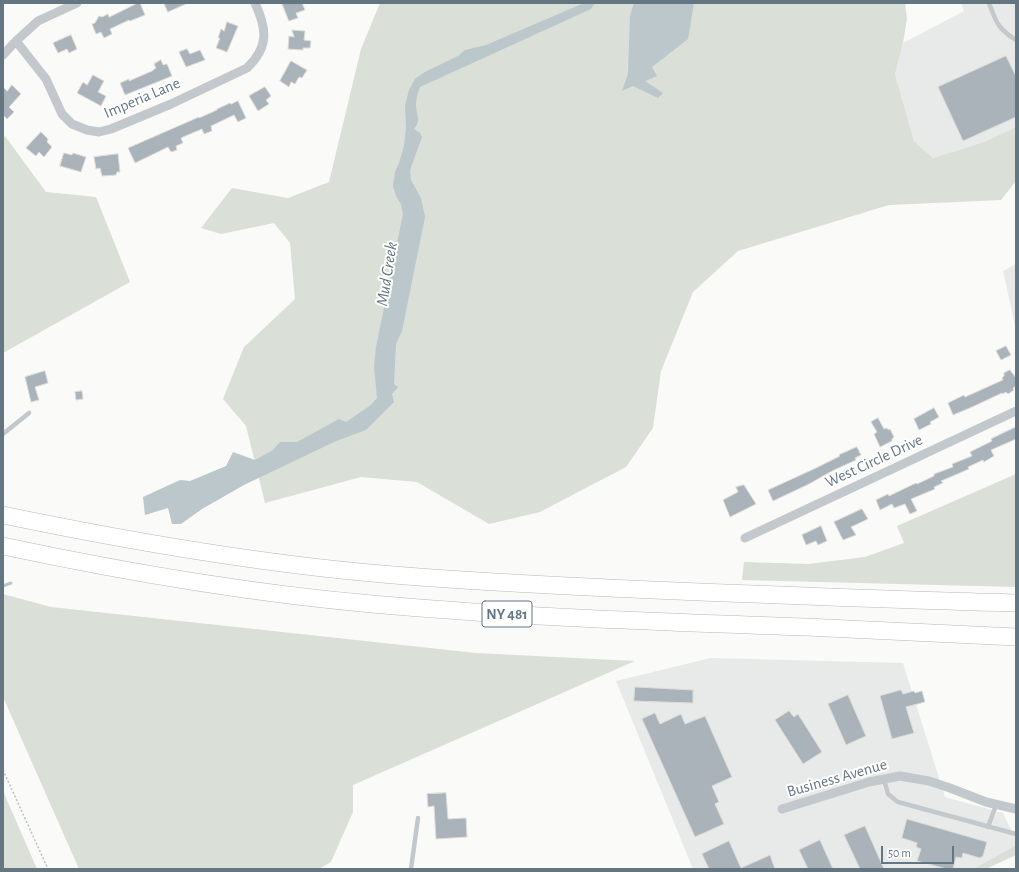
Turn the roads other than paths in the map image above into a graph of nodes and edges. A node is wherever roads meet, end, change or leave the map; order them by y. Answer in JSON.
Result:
{"nodes":[{"id":1,"x":77,"y":3,"type":"edge"},
{"id":2,"x":255,"y":3,"type":"edge"},
{"id":3,"x":989,"y":3,"type":"edge"},
{"id":4,"x":1016,"y":40,"type":"edge"},
{"id":5,"x":16,"y":41,"type":"junction"},
{"id":6,"x":3,"y":55,"type":"edge"},
{"id":7,"x":1016,"y":411,"type":"edge"},
{"id":8,"x":29,"y":413,"type":"dead end"},
{"id":9,"x":3,"y":434,"type":"edge"},
{"id":10,"x":3,"y":515,"type":"edge"},
{"id":11,"x":745,"y":538,"type":"dead end"},
{"id":12,"x":3,"y":546,"type":"edge"},
{"id":13,"x":1016,"y":603,"type":"edge"},
{"id":14,"x":1016,"y":637,"type":"edge"},
{"id":15,"x":884,"y":779,"type":"junction"},
{"id":16,"x":996,"y":805,"type":"junction"},
{"id":17,"x":782,"y":809,"type":"dead end"},
{"id":18,"x":1016,"y":809,"type":"edge"},
{"id":19,"x":418,"y":818,"type":"dead end"},
{"id":20,"x":988,"y":827,"type":"junction"},
{"id":21,"x":1016,"y":834,"type":"edge"},
{"id":22,"x":411,"y":869,"type":"edge"}],
"edges":[{"from":1,"to":5,"type":"street"},
{"from":2,"to":5,"type":"street","name":"Imperia Lane"},
{"from":3,"to":4,"type":"lane"},
{"from":5,"to":6,"type":"street"},
{"from":7,"to":11,"type":"street","name":"West Circle Drive"},
{"from":8,"to":9,"type":"lane"},
{"from":10,"to":13,"type":"highway","number":"NY 481"},
{"from":12,"to":14,"type":"highway","number":"NY 481"},
{"from":15,"to":16,"type":"street","name":"Business Avenue"},
{"from":15,"to":17,"type":"street","name":"Business Avenue"},
{"from":15,"to":20,"type":"lane"},
{"from":16,"to":18,"type":"street","name":"Business Avenue"},
{"from":16,"to":20,"type":"lane"},
{"from":19,"to":22,"type":"lane"},
{"from":20,"to":21,"type":"lane"}]}
